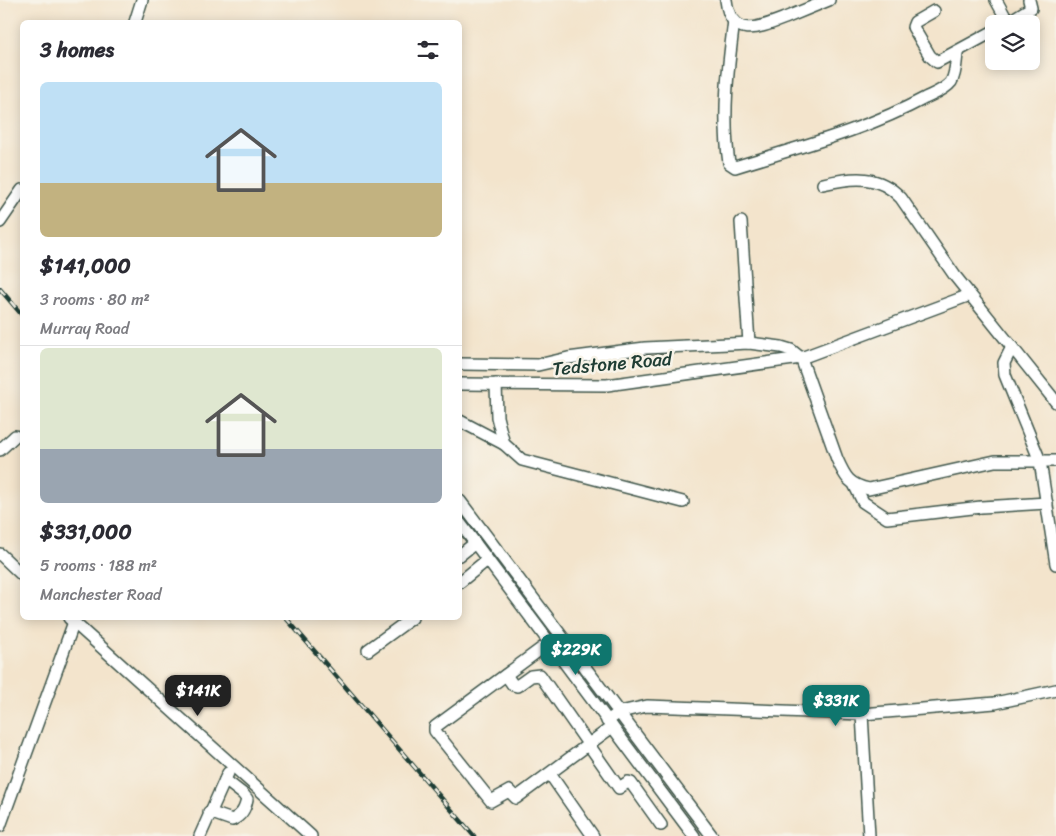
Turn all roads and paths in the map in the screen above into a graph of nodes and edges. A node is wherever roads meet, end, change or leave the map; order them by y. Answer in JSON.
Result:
{"nodes":[{"id":1,"x":142,"y":0,"type":"edge"},
{"id":2,"x":726,"y":0,"type":"edge"},
{"id":3,"x":797,"y":0,"type":"edge"},
{"id":4,"x":828,"y":0,"type":"edge"},
{"id":5,"x":996,"y":0,"type":"edge"},
{"id":6,"x":1029,"y":0,"type":"edge"},
{"id":7,"x":802,"y":11,"type":"junction"},
{"id":8,"x":934,"y":11,"type":"dead end"},
{"id":9,"x":1003,"y":15,"type":"edge"},
{"id":10,"x":1020,"y":15,"type":"edge"},
{"id":11,"x":136,"y":20,"type":"edge"},
{"id":12,"x":734,"y":21,"type":"junction"},
{"id":13,"x":985,"y":36,"type":"edge"},
{"id":14,"x":957,"y":53,"type":"junction"},
{"id":15,"x":823,"y":184,"type":"dead end"},
{"id":16,"x":20,"y":193,"type":"edge"},
{"id":17,"x":0,"y":222,"type":"edge"},
{"id":18,"x":741,"y":222,"type":"dead end"},
{"id":19,"x":970,"y":294,"type":"junction"},
{"id":20,"x":749,"y":344,"type":"junction"},
{"id":21,"x":1012,"y":347,"type":"junction"},
{"id":22,"x":801,"y":358,"type":"junction"},
{"id":23,"x":462,"y":364,"type":"edge"},
{"id":24,"x":462,"y":384,"type":"edge"},
{"id":25,"x":496,"y":384,"type":"junction"},
{"id":26,"x":1056,"y":402,"type":"edge"},
{"id":27,"x":462,"y":422,"type":"edge"},
{"id":28,"x":15,"y":436,"type":"dead end"},
{"id":29,"x":504,"y":444,"type":"junction"},
{"id":30,"x":0,"y":450,"type":"edge"},
{"id":31,"x":1040,"y":461,"type":"junction"},
{"id":32,"x":1056,"y":461,"type":"edge"},
{"id":33,"x":856,"y":486,"type":"junction"},
{"id":34,"x":684,"y":502,"type":"dead end"},
{"id":35,"x":462,"y":504,"type":"edge"},
{"id":36,"x":1049,"y":505,"type":"edge"},
{"id":37,"x":462,"y":526,"type":"edge"},
{"id":38,"x":484,"y":532,"type":"junction"},
{"id":39,"x":474,"y":542,"type":"junction"},
{"id":40,"x":462,"y":553,"type":"edge"},
{"id":41,"x":0,"y":554,"type":"edge"},
{"id":42,"x":488,"y":560,"type":"junction"},
{"id":43,"x":1056,"y":564,"type":"edge"},
{"id":44,"x":20,"y":573,"type":"edge"},
{"id":45,"x":462,"y":580,"type":"edge"},
{"id":46,"x":71,"y":620,"type":"edge"},
{"id":47,"x":409,"y":620,"type":"edge"},
{"id":48,"x":556,"y":629,"type":"junction"},
{"id":49,"x":547,"y":640,"type":"junction"},
{"id":50,"x":368,"y":650,"type":"dead end"},
{"id":51,"x":506,"y":675,"type":"junction"},
{"id":52,"x":1056,"y":690,"type":"edge"},
{"id":53,"x":620,"y":712,"type":"junction"},
{"id":54,"x":862,"y":714,"type":"junction"},
{"id":55,"x":610,"y":724,"type":"junction"},
{"id":56,"x":590,"y":744,"type":"junction"},
{"id":57,"x":232,"y":765,"type":"junction"},
{"id":58,"x":550,"y":774,"type":"junction"},
{"id":59,"x":225,"y":780,"type":"junction"},
{"id":60,"x":209,"y":812,"type":"junction"},
{"id":61,"x":661,"y":824,"type":"dead end"},
{"id":62,"x":0,"y":826,"type":"edge"},
{"id":63,"x":200,"y":836,"type":"edge"},
{"id":64,"x":311,"y":836,"type":"edge"},
{"id":65,"x":593,"y":836,"type":"edge"},
{"id":66,"x":694,"y":836,"type":"edge"},
{"id":67,"x":712,"y":836,"type":"edge"},
{"id":68,"x":869,"y":836,"type":"edge"}],
"edges":[{"from":1,"to":11,"type":"street"},
{"from":2,"to":12,"type":"street"},
{"from":3,"to":7,"type":"street"},
{"from":4,"to":7,"type":"street"},
{"from":5,"to":9,"type":"street"},
{"from":6,"to":10,"type":"street"},
{"from":7,"to":12,"type":"street"},
{"from":8,"to":14,"type":"street"},
{"from":12,"to":14,"type":"street"},
{"from":13,"to":14,"type":"street"},
{"from":15,"to":19,"type":"street"},
{"from":16,"to":17,"type":"street"},
{"from":18,"to":20,"type":"street"},
{"from":19,"to":21,"type":"street"},
{"from":19,"to":22,"type":"street","name":"Tedstone Road"},
{"from":20,"to":22,"type":"street"},
{"from":20,"to":23,"type":"street"},
{"from":21,"to":26,"type":"street"},
{"from":21,"to":31,"type":"street"},
{"from":22,"to":25,"type":"street","name":"Tedstone Road"},
{"from":22,"to":33,"type":"street"},
{"from":24,"to":25,"type":"street","name":"Tedstone Road"},
{"from":25,"to":29,"type":"street"},
{"from":27,"to":29,"type":"street"},
{"from":28,"to":30,"type":"street"},
{"from":29,"to":34,"type":"street"},
{"from":31,"to":32,"type":"street"},
{"from":31,"to":33,"type":"street"},
{"from":31,"to":36,"type":"street"},
{"from":33,"to":36,"type":"street"},
{"from":35,"to":38,"type":"street"},
{"from":36,"to":43,"type":"street"},
{"from":37,"to":39,"type":"street"},
{"from":38,"to":39,"type":"street"},
{"from":38,"to":48,"type":"street"},
{"from":39,"to":40,"type":"street"},
{"from":39,"to":42,"type":"street"},
{"from":41,"to":44,"type":"street"},
{"from":42,"to":45,"type":"street"},
{"from":42,"to":49,"type":"street"},
{"from":46,"to":57,"type":"street"},
{"from":46,"to":62,"type":"street"},
{"from":47,"to":50,"type":"street"},
{"from":48,"to":49,"type":"street"},
{"from":48,"to":53,"type":"street"},
{"from":49,"to":51,"type":"street"},
{"from":49,"to":55,"type":"street"},
{"from":51,"to":56,"type":"street"},
{"from":51,"to":58,"type":"street"},
{"from":52,"to":54,"type":"street"},
{"from":53,"to":54,"type":"street"},
{"from":53,"to":55,"type":"street"},
{"from":53,"to":67,"type":"street"},
{"from":54,"to":68,"type":"street"},
{"from":55,"to":56,"type":"street"},
{"from":55,"to":66,"type":"street"},
{"from":56,"to":58,"type":"street"},
{"from":56,"to":61,"type":"street"},
{"from":57,"to":59,"type":"street"},
{"from":57,"to":64,"type":"street"},
{"from":58,"to":65,"type":"street"},
{"from":59,"to":60,"type":"street"},
{"from":59,"to":60,"type":"street"},
{"from":60,"to":63,"type":"street"}]}
